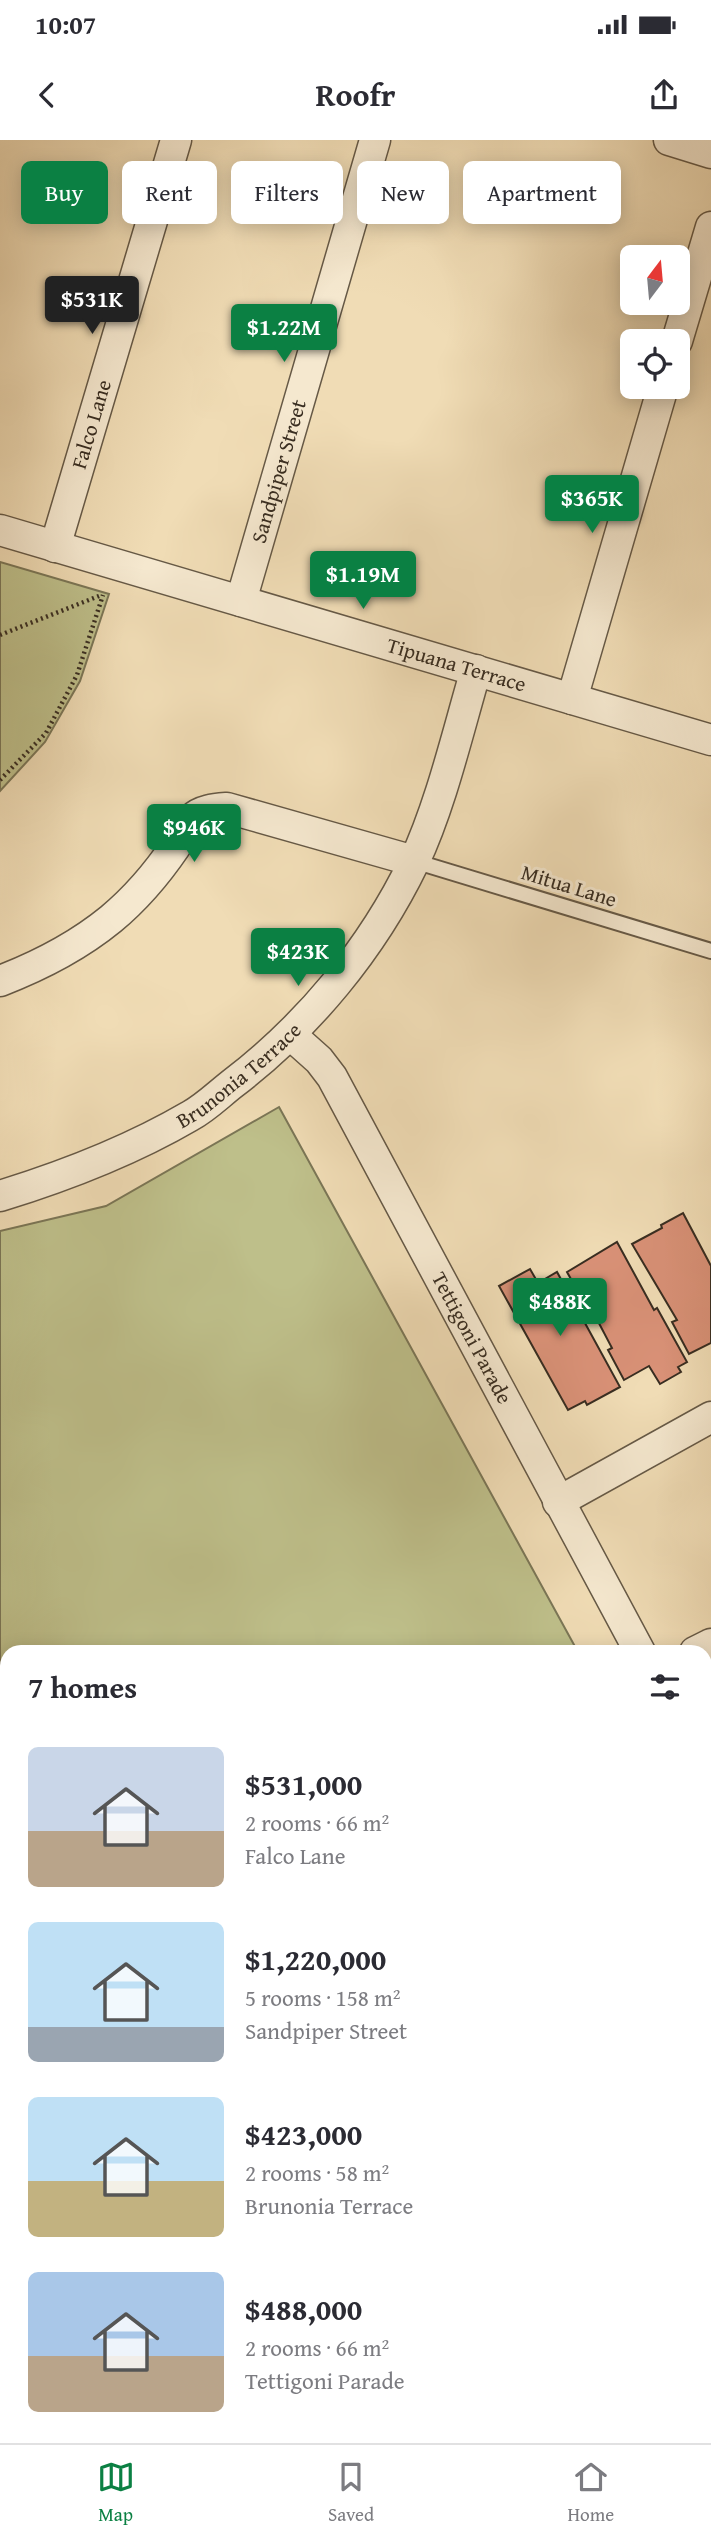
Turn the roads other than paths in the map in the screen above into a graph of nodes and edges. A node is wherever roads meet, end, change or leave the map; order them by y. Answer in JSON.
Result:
{"nodes":[{"id":1,"x":176,"y":140,"type":"edge"},
{"id":2,"x":375,"y":140,"type":"edge"},
{"id":3,"x":668,"y":140,"type":"edge"},
{"id":4,"x":711,"y":153,"type":"edge"},
{"id":5,"x":711,"y":227,"type":"edge"},
{"id":6,"x":681,"y":329,"type":"edge"},
{"id":7,"x":660,"y":399,"type":"edge"},
{"id":8,"x":0,"y":530,"type":"edge"},
{"id":9,"x":55,"y":547,"type":"junction"},
{"id":10,"x":241,"y":601,"type":"junction"},
{"id":11,"x":475,"y":670,"type":"junction"},
{"id":12,"x":572,"y":699,"type":"junction"},
{"id":13,"x":711,"y":740,"type":"edge"},
{"id":14,"x":414,"y":861,"type":"junction"},
{"id":15,"x":711,"y":951,"type":"edge"},
{"id":16,"x":0,"y":982,"type":"edge"},
{"id":17,"x":292,"y":1035,"type":"junction"},
{"id":18,"x":0,"y":1196,"type":"edge"},
{"id":19,"x":711,"y":1418,"type":"edge"},
{"id":20,"x":558,"y":1502,"type":"junction"},
{"id":21,"x":636,"y":1645,"type":"edge"}],
"edges":[{"from":1,"to":9,"type":"street","name":"Falco Lane"},
{"from":2,"to":10,"type":"street","name":"Sandpiper Street"},
{"from":3,"to":4,"type":"street"},
{"from":5,"to":6,"type":"street"},
{"from":7,"to":12,"type":"street"},
{"from":8,"to":9,"type":"street","name":"Tipuana Terrace"},
{"from":9,"to":10,"type":"street","name":"Tipuana Terrace"},
{"from":10,"to":11,"type":"street","name":"Tipuana Terrace"},
{"from":11,"to":12,"type":"street","name":"Tipuana Terrace"},
{"from":11,"to":14,"type":"street","name":"Brunonia Terrace"},
{"from":12,"to":13,"type":"street","name":"Tipuana Terrace"},
{"from":14,"to":15,"type":"lane","name":"Mitua Lane"},
{"from":14,"to":16,"type":"street"},
{"from":14,"to":17,"type":"street","name":"Brunonia Terrace"},
{"from":17,"to":18,"type":"street","name":"Brunonia Terrace"},
{"from":17,"to":20,"type":"street","name":"Tettigoni Parade"},
{"from":19,"to":20,"type":"street"},
{"from":20,"to":21,"type":"street","name":"Tettigoni Parade"}]}
